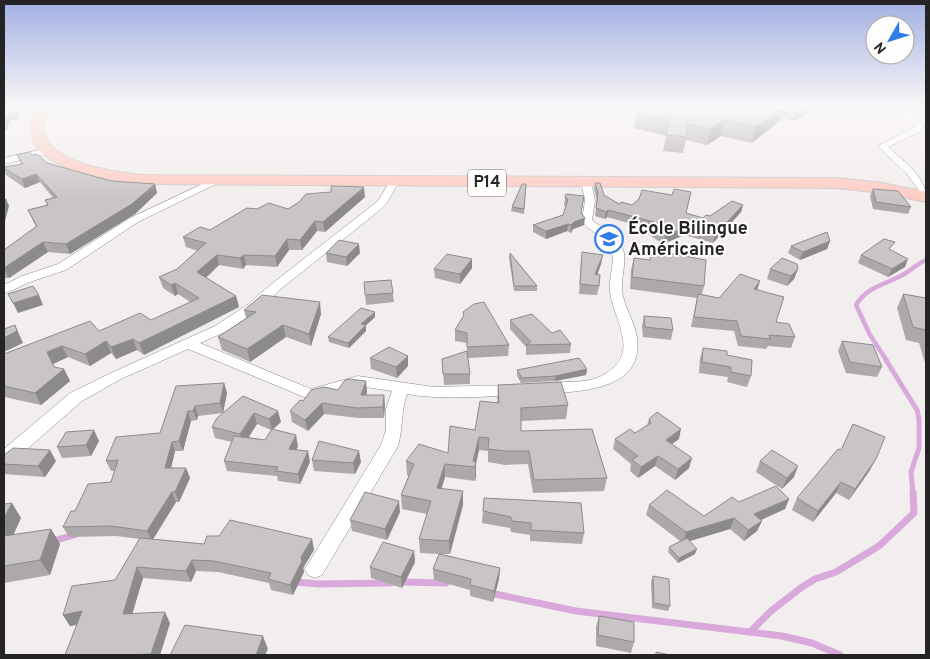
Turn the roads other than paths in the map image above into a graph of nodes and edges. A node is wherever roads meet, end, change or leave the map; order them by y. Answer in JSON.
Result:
{"nodes":[{"id":1,"x":41,"y":138,"type":"edge"},
{"id":2,"x":899,"y":138,"type":"edge"},
{"id":3,"x":48,"y":151,"type":"junction"},
{"id":4,"x":4,"y":162,"type":"edge"},
{"id":5,"x":213,"y":182,"type":"junction"},
{"id":6,"x":393,"y":183,"type":"junction"},
{"id":7,"x":586,"y":183,"type":"junction"},
{"id":8,"x":926,"y":195,"type":"edge"},
{"id":9,"x":4,"y":290,"type":"edge"},
{"id":10,"x":189,"y":344,"type":"junction"},
{"id":11,"x":401,"y":387,"type":"junction"},
{"id":12,"x":4,"y":459,"type":"edge"},
{"id":13,"x":315,"y":569,"type":"dead end"}],
"edges":[{"from":1,"to":3,"type":"main road"},
{"from":2,"to":8,"type":"street"},
{"from":3,"to":4,"type":"street"},
{"from":3,"to":5,"type":"main road","number":"P14"},
{"from":5,"to":6,"type":"main road","number":"P14"},
{"from":5,"to":9,"type":"street"},
{"from":6,"to":7,"type":"main road","number":"P14"},
{"from":6,"to":10,"type":"street"},
{"from":7,"to":8,"type":"main road","number":"P14"},
{"from":7,"to":11,"type":"street"},
{"from":10,"to":11,"type":"street"},
{"from":10,"to":12,"type":"street"},
{"from":11,"to":13,"type":"street"}]}
